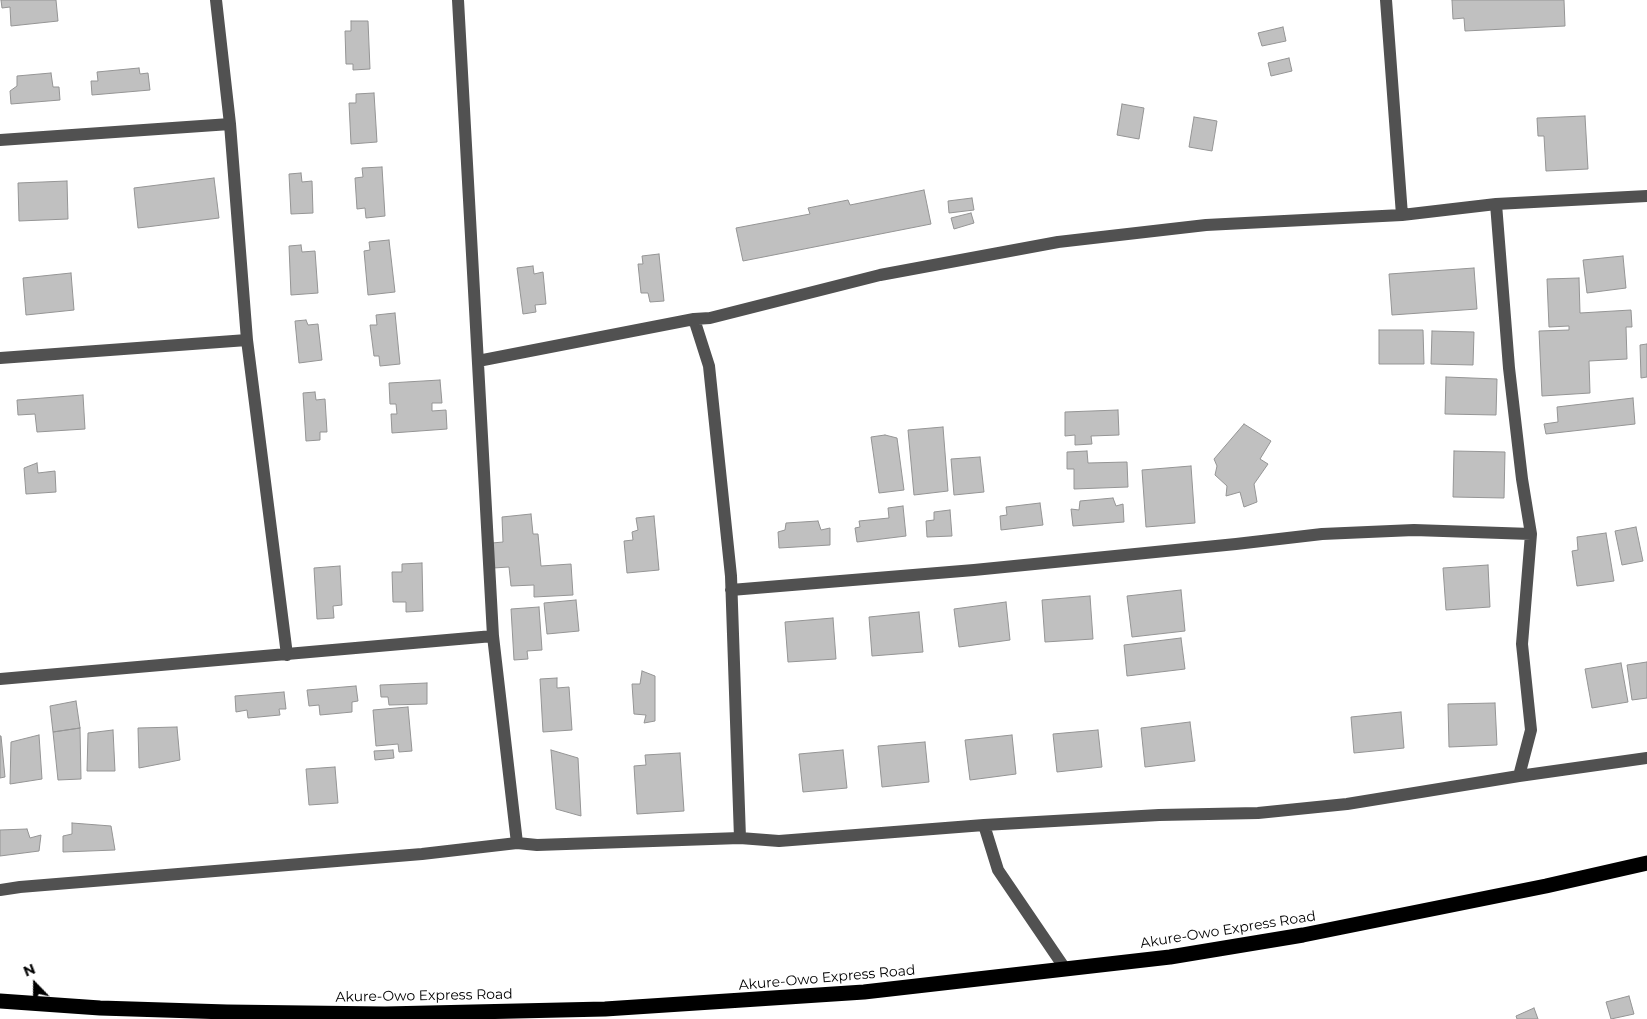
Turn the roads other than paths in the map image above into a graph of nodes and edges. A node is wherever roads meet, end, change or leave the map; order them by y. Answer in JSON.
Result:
{"nodes":[{"id":1,"x":216,"y":0,"type":"edge"},
{"id":2,"x":458,"y":0,"type":"edge"},
{"id":3,"x":1386,"y":0,"type":"edge"},
{"id":4,"x":230,"y":124,"type":"junction"},
{"id":5,"x":0,"y":140,"type":"edge"},
{"id":6,"x":1647,"y":196,"type":"edge"},
{"id":7,"x":1496,"y":204,"type":"junction"},
{"id":8,"x":1402,"y":216,"type":"junction"},
{"id":9,"x":694,"y":319,"type":"junction"},
{"id":10,"x":247,"y":340,"type":"junction"},
{"id":11,"x":0,"y":358,"type":"edge"},
{"id":12,"x":478,"y":361,"type":"junction"},
{"id":13,"x":1532,"y":534,"type":"junction"},
{"id":14,"x":732,"y":590,"type":"junction"},
{"id":15,"x":493,"y":636,"type":"junction"},
{"id":16,"x":286,"y":655,"type":"junction"},
{"id":17,"x":0,"y":679,"type":"edge"},
{"id":18,"x":1647,"y":758,"type":"edge"},
{"id":19,"x":1519,"y":776,"type":"junction"},
{"id":20,"x":984,"y":825,"type":"junction"},
{"id":21,"x":740,"y":838,"type":"junction"},
{"id":22,"x":517,"y":843,"type":"junction"},
{"id":23,"x":1647,"y":863,"type":"edge"},
{"id":24,"x":0,"y":890,"type":"edge"},
{"id":25,"x":1066,"y":970,"type":"junction"},
{"id":26,"x":0,"y":1001,"type":"edge"},
{"id":27,"x":227,"y":1016,"type":"edge"}],
"edges":[{"from":1,"to":4,"type":"street"},
{"from":2,"to":12,"type":"street"},
{"from":3,"to":8,"type":"street"},
{"from":4,"to":5,"type":"street"},
{"from":4,"to":10,"type":"street"},
{"from":6,"to":7,"type":"street"},
{"from":7,"to":8,"type":"street"},
{"from":7,"to":13,"type":"street"},
{"from":8,"to":9,"type":"street"},
{"from":9,"to":12,"type":"street"},
{"from":9,"to":14,"type":"street"},
{"from":10,"to":11,"type":"street"},
{"from":10,"to":16,"type":"street"},
{"from":12,"to":15,"type":"street"},
{"from":13,"to":14,"type":"street"},
{"from":13,"to":19,"type":"street"},
{"from":14,"to":21,"type":"street"},
{"from":15,"to":16,"type":"street"},
{"from":15,"to":22,"type":"street"},
{"from":16,"to":17,"type":"street"},
{"from":18,"to":19,"type":"street"},
{"from":19,"to":20,"type":"street"},
{"from":20,"to":21,"type":"street"},
{"from":20,"to":25,"type":"street"},
{"from":21,"to":22,"type":"street"},
{"from":22,"to":24,"type":"street"},
{"from":23,"to":25,"type":"highway","name":"Akure-Owo Express Road"},
{"from":25,"to":27,"type":"highway","name":"Akure-Owo Express Road"},
{"from":26,"to":27,"type":"highway","name":"Akure-Owo Express Road"}]}
